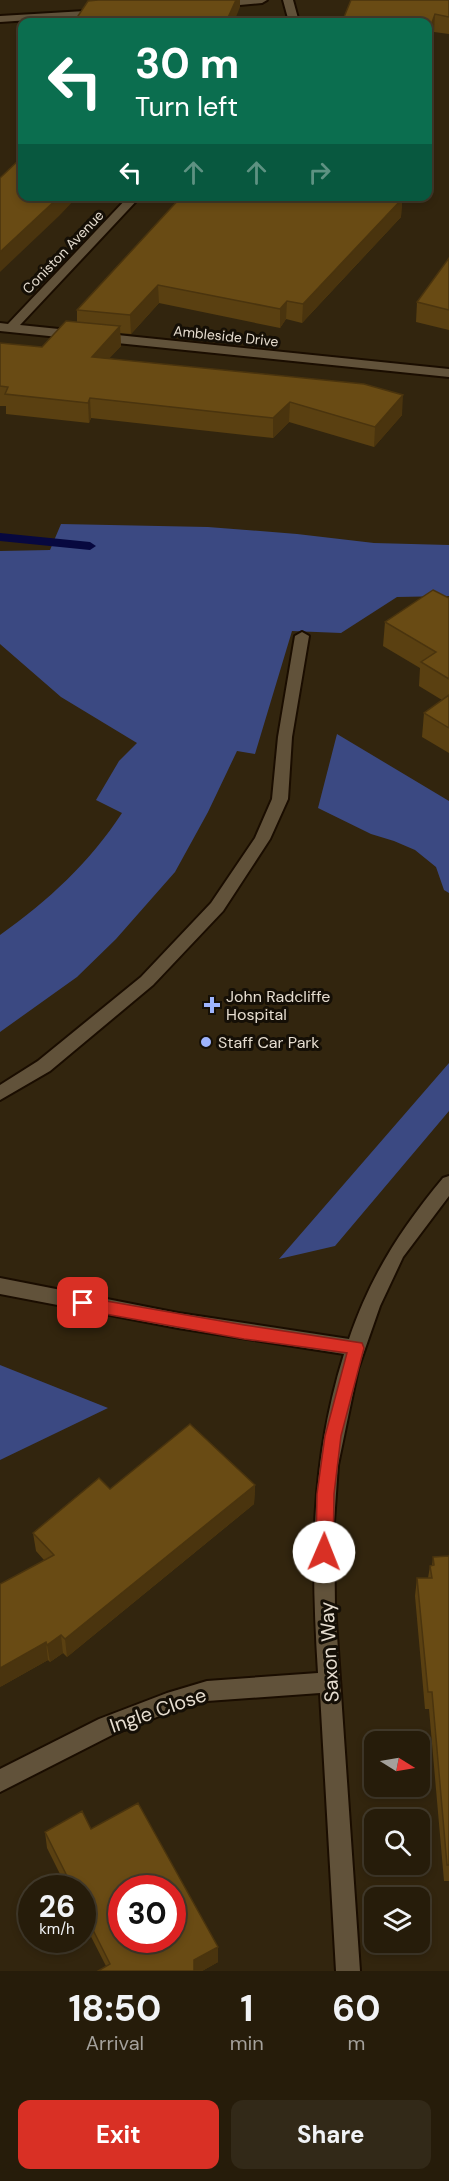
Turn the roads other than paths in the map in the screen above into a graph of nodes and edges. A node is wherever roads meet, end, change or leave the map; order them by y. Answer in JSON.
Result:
{"nodes":[{"id":1,"x":262,"y":0,"type":"edge"},
{"id":2,"x":288,"y":0,"type":"edge"},
{"id":3,"x":209,"y":4,"type":"edge"},
{"id":4,"x":116,"y":12,"type":"edge"},
{"id":5,"x":293,"y":18,"type":"edge"},
{"id":6,"x":0,"y":19,"type":"edge"},
{"id":7,"x":131,"y":201,"type":"edge"},
{"id":8,"x":5,"y":328,"type":"edge"},
{"id":9,"x":449,"y":373,"type":"edge"},
{"id":10,"x":302,"y":636,"type":"dead end"},
{"id":11,"x":0,"y":1093,"type":"edge"},
{"id":12,"x":449,"y":1183,"type":"edge"},
{"id":13,"x":442,"y":1202,"type":"edge"},
{"id":14,"x":0,"y":1286,"type":"edge"},
{"id":15,"x":356,"y":1348,"type":"junction"},
{"id":16,"x":329,"y":1682,"type":"junction"},
{"id":17,"x":0,"y":1781,"type":"edge"},
{"id":18,"x":348,"y":1971,"type":"edge"}],
"edges":[{"from":1,"to":3,"type":"street"},
{"from":2,"to":5,"type":"street"},
{"from":4,"to":6,"type":"street"},
{"from":7,"to":8,"type":"street","name":"Coniston Avenue"},
{"from":8,"to":9,"type":"street","name":"Ambleside Drive"},
{"from":10,"to":11,"type":"street"},
{"from":12,"to":13,"type":"street","name":"Saxon Way"},
{"from":13,"to":15,"type":"street","name":"Saxon Way"},
{"from":14,"to":15,"type":"street"},
{"from":15,"to":16,"type":"street","name":"Saxon Way"},
{"from":16,"to":17,"type":"street","name":"Ingle Close"},
{"from":16,"to":18,"type":"street","name":"Saxon Way"}]}
